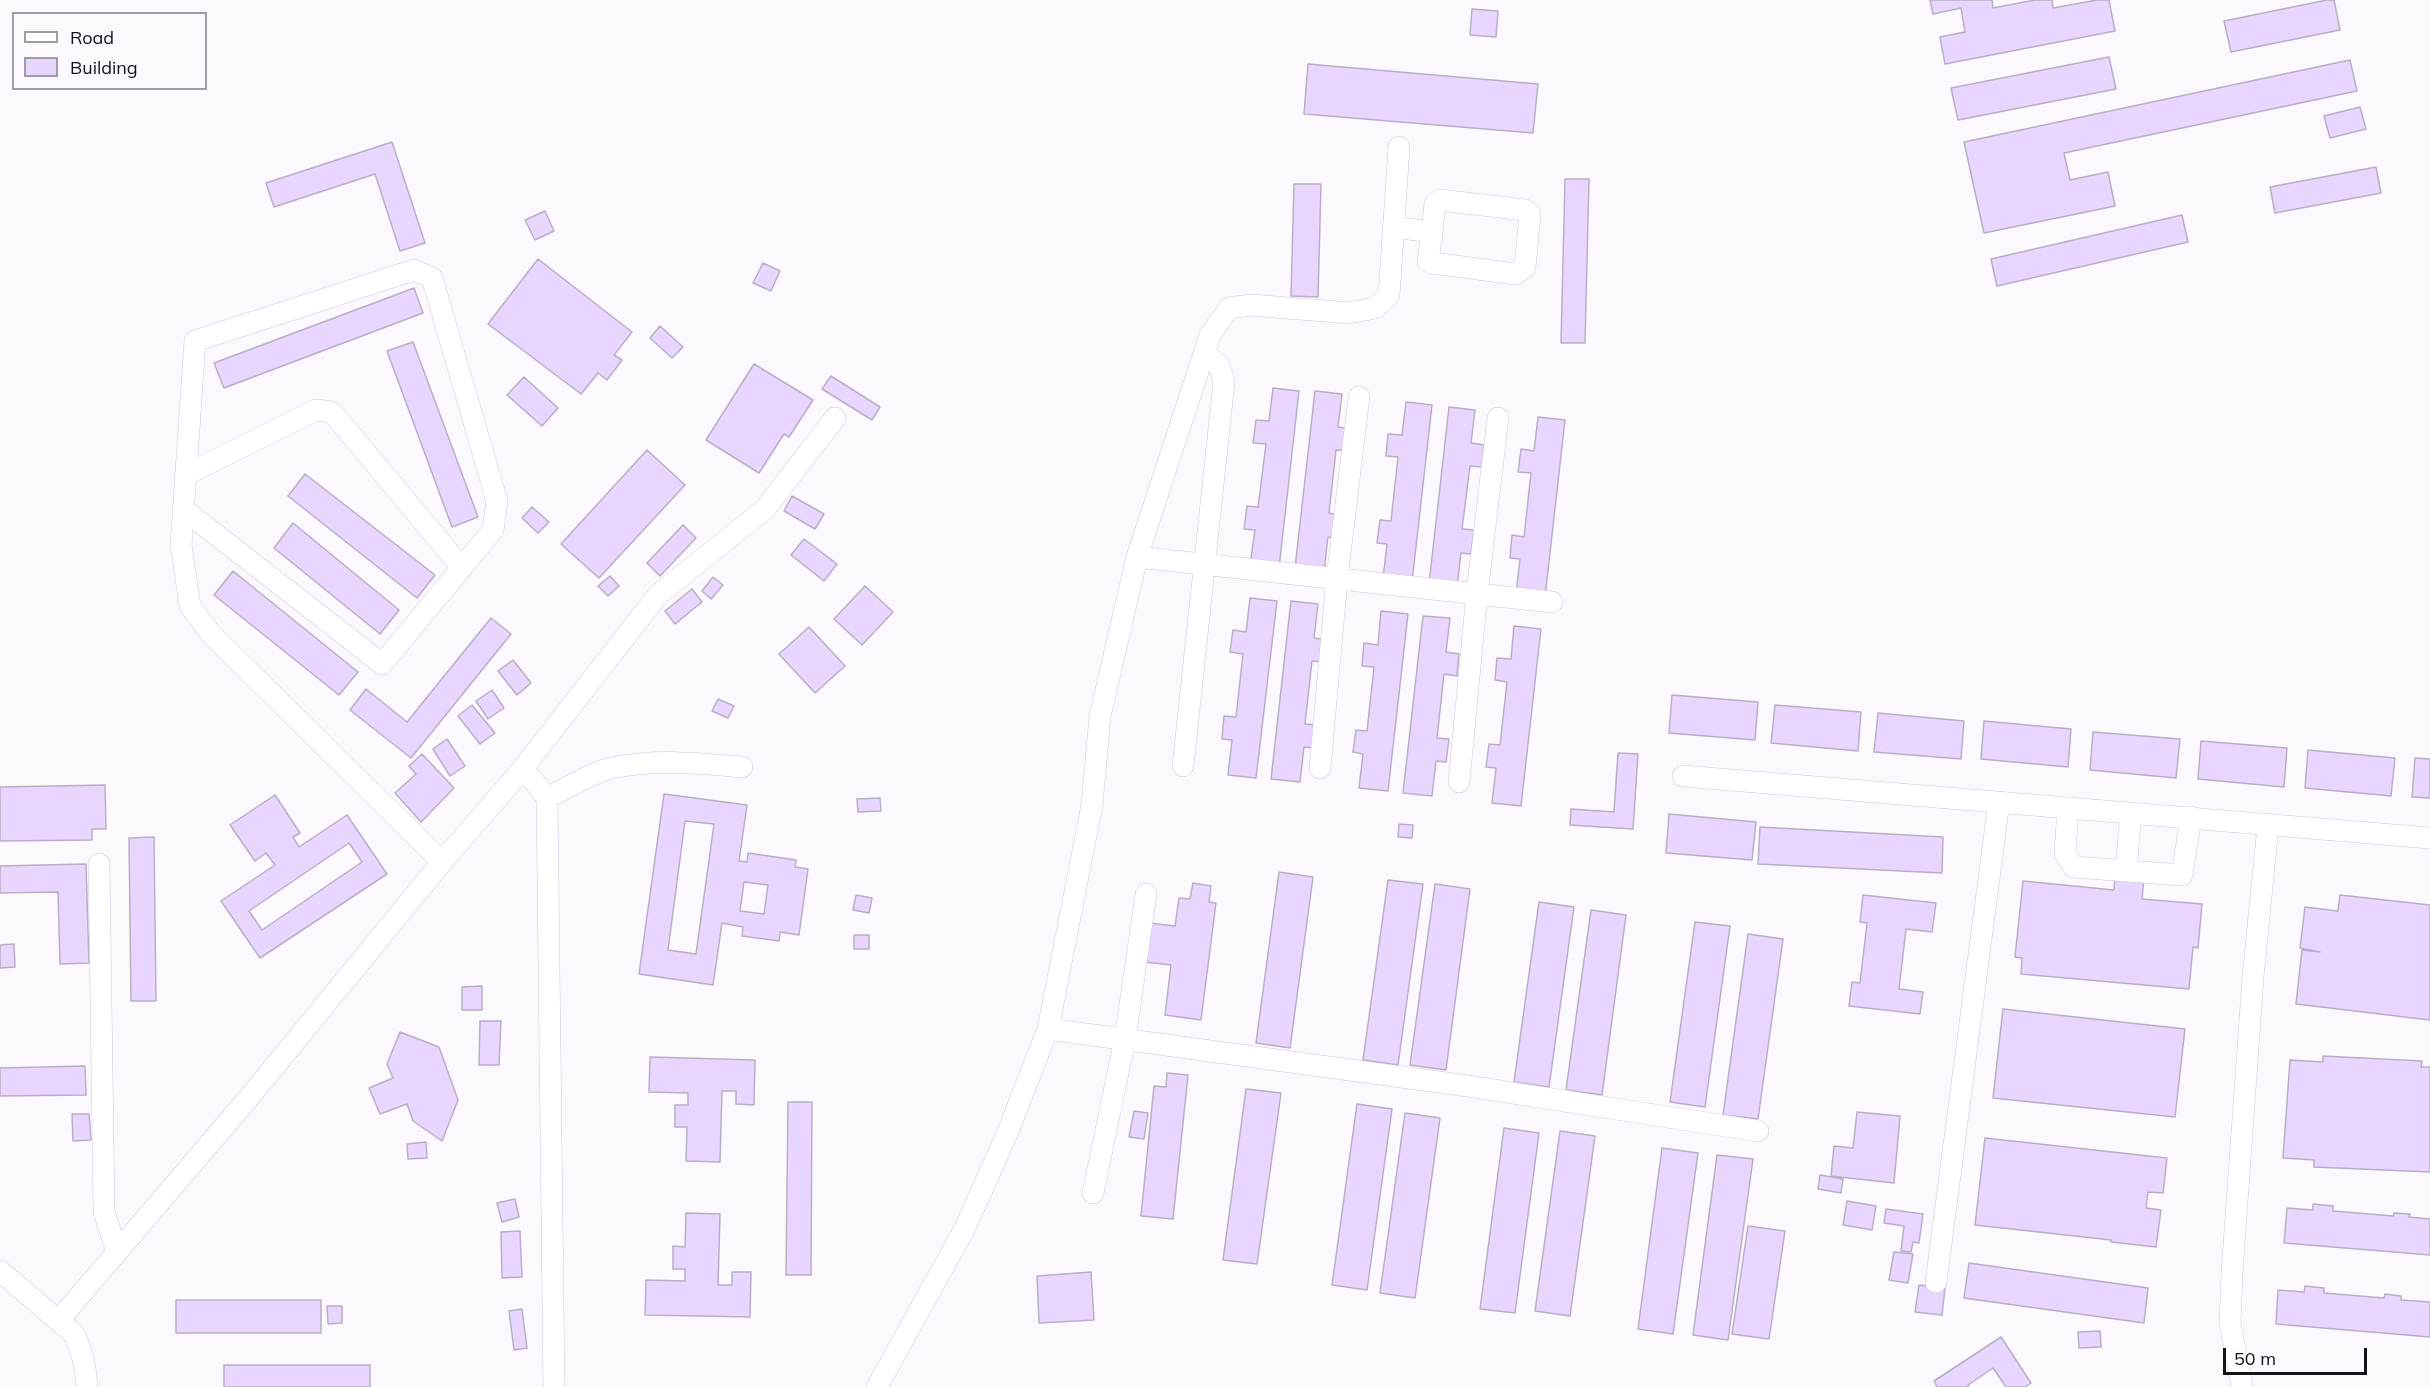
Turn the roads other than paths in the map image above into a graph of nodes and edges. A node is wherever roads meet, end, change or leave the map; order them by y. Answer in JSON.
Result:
{"nodes":[{"id":1,"x":1399,"y":147,"type":"dead end"},
{"id":2,"x":1395,"y":227,"type":"junction"},
{"id":3,"x":1432,"y":232,"type":"junction"},
{"id":4,"x":1204,"y":353,"type":"junction"},
{"id":5,"x":1359,"y":397,"type":"dead end"},
{"id":6,"x":835,"y":418,"type":"dead end"},
{"id":7,"x":1498,"y":418,"type":"dead end"},
{"id":8,"x":185,"y":475,"type":"junction"},
{"id":9,"x":183,"y":509,"type":"junction"},
{"id":10,"x":1137,"y":557,"type":"junction"},
{"id":11,"x":1203,"y":564,"type":"junction"},
{"id":12,"x":462,"y":568,"type":"junction"},
{"id":13,"x":1337,"y":578,"type":"junction"},
{"id":14,"x":1477,"y":593,"type":"junction"},
{"id":15,"x":1552,"y":602,"type":"dead end"},
{"id":16,"x":1183,"y":766,"type":"dead end"},
{"id":17,"x":742,"y":767,"type":"dead end"},
{"id":18,"x":1320,"y":768,"type":"dead end"},
{"id":19,"x":520,"y":772,"type":"junction"},
{"id":20,"x":1683,"y":776,"type":"dead end"},
{"id":21,"x":1459,"y":782,"type":"dead end"},
{"id":22,"x":547,"y":798,"type":"junction"},
{"id":23,"x":1999,"y":802,"type":"junction"},
{"id":24,"x":2068,"y":808,"type":"junction"},
{"id":25,"x":2131,"y":813,"type":"junction"},
{"id":26,"x":2191,"y":817,"type":"junction"},
{"id":27,"x":2268,"y":826,"type":"junction"},
{"id":28,"x":2430,"y":838,"type":"edge"},
{"id":29,"x":441,"y":862,"type":"junction"},
{"id":30,"x":99,"y":864,"type":"dead end"},
{"id":31,"x":2126,"y":871,"type":"junction"},
{"id":32,"x":1146,"y":894,"type":"dead end"},
{"id":33,"x":1048,"y":1029,"type":"junction"},
{"id":34,"x":1125,"y":1039,"type":"junction"},
{"id":35,"x":1758,"y":1131,"type":"dead end"},
{"id":36,"x":1094,"y":1193,"type":"dead end"},
{"id":37,"x":117,"y":1252,"type":"junction"},
{"id":38,"x":0,"y":1270,"type":"edge"},
{"id":39,"x":1936,"y":1282,"type":"dead end"},
{"id":40,"x":59,"y":1320,"type":"junction"},
{"id":41,"x":87,"y":1387,"type":"edge"},
{"id":42,"x":554,"y":1387,"type":"edge"},
{"id":43,"x":877,"y":1387,"type":"edge"},
{"id":44,"x":2242,"y":1387,"type":"edge"}],
"edges":[{"from":1,"to":2,"type":"street"},
{"from":2,"to":3,"type":"street"},
{"from":2,"to":4,"type":"street"},
{"from":3,"to":3,"type":"street"},
{"from":4,"to":10,"type":"street"},
{"from":4,"to":11,"type":"street"},
{"from":5,"to":13,"type":"street"},
{"from":6,"to":19,"type":"street"},
{"from":7,"to":14,"type":"street"},
{"from":8,"to":9,"type":"street"},
{"from":8,"to":12,"type":"street"},
{"from":8,"to":12,"type":"street"},
{"from":9,"to":12,"type":"street"},
{"from":9,"to":29,"type":"street"},
{"from":10,"to":11,"type":"street"},
{"from":10,"to":33,"type":"street"},
{"from":11,"to":13,"type":"street"},
{"from":11,"to":16,"type":"street"},
{"from":13,"to":14,"type":"street"},
{"from":13,"to":18,"type":"street"},
{"from":14,"to":15,"type":"street"},
{"from":14,"to":21,"type":"street"},
{"from":17,"to":22,"type":"street"},
{"from":19,"to":22,"type":"street"},
{"from":19,"to":29,"type":"street"},
{"from":20,"to":23,"type":"street"},
{"from":22,"to":42,"type":"street"},
{"from":23,"to":24,"type":"street"},
{"from":23,"to":39,"type":"street"},
{"from":24,"to":25,"type":"street"},
{"from":24,"to":31,"type":"street"},
{"from":25,"to":26,"type":"street"},
{"from":25,"to":31,"type":"street"},
{"from":26,"to":27,"type":"street"},
{"from":26,"to":31,"type":"street"},
{"from":27,"to":28,"type":"street"},
{"from":27,"to":44,"type":"street"},
{"from":29,"to":37,"type":"street"},
{"from":30,"to":37,"type":"street"},
{"from":32,"to":34,"type":"street"},
{"from":33,"to":34,"type":"street"},
{"from":33,"to":43,"type":"street"},
{"from":34,"to":35,"type":"street"},
{"from":34,"to":36,"type":"street"},
{"from":37,"to":40,"type":"street"},
{"from":38,"to":40,"type":"street"},
{"from":40,"to":41,"type":"street"}]}
